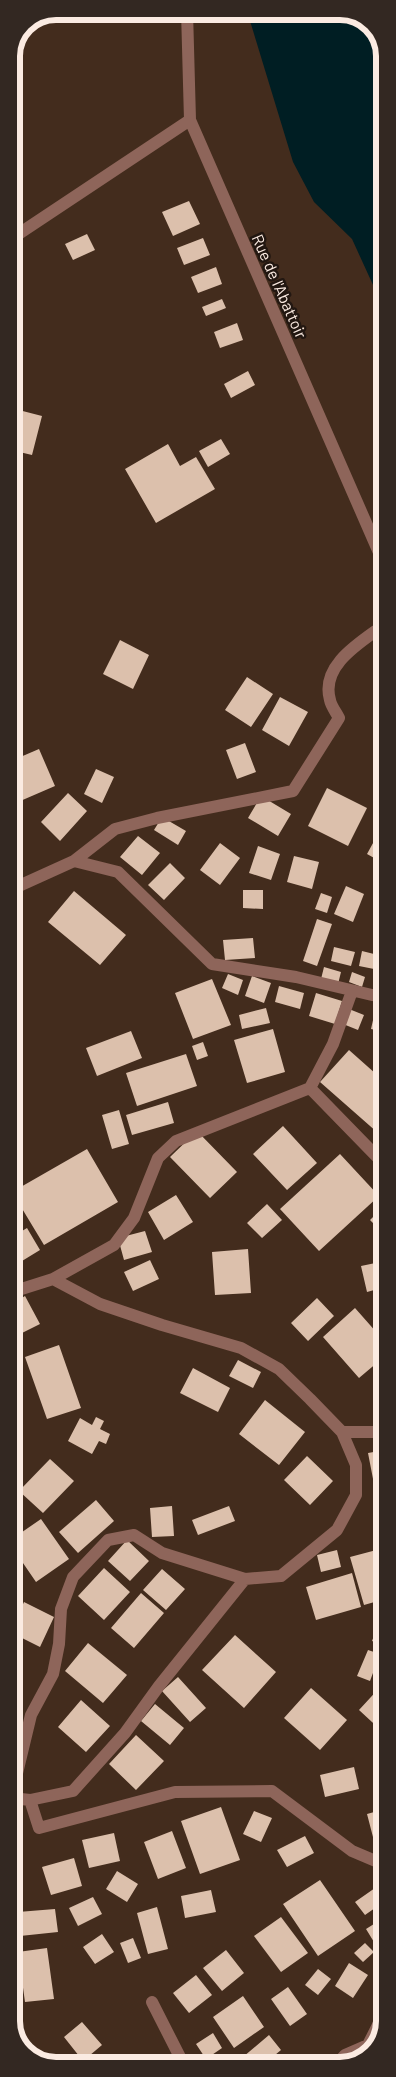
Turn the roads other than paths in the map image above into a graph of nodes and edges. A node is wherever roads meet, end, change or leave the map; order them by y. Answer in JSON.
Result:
{"nodes":[{"id":1,"x":187,"y":20,"type":"edge"},
{"id":2,"x":190,"y":120,"type":"junction"},
{"id":3,"x":20,"y":233,"type":"edge"},
{"id":4,"x":376,"y":546,"type":"edge"},
{"id":5,"x":376,"y":631,"type":"edge"},
{"id":6,"x":74,"y":861,"type":"junction"},
{"id":7,"x":20,"y":885,"type":"edge"},
{"id":8,"x":352,"y":991,"type":"junction"},
{"id":9,"x":376,"y":995,"type":"edge"},
{"id":10,"x":310,"y":1088,"type":"junction"},
{"id":11,"x":376,"y":1156,"type":"edge"},
{"id":12,"x":53,"y":1279,"type":"junction"},
{"id":13,"x":20,"y":1289,"type":"edge"},
{"id":14,"x":342,"y":1432,"type":"junction"},
{"id":15,"x":376,"y":1432,"type":"edge"},
{"id":16,"x":246,"y":1579,"type":"junction"},
{"id":17,"x":20,"y":1761,"type":"edge"},
{"id":18,"x":20,"y":1799,"type":"edge"},
{"id":19,"x":30,"y":1800,"type":"junction"},
{"id":20,"x":376,"y":1861,"type":"edge"},
{"id":21,"x":152,"y":2002,"type":"dead end"},
{"id":22,"x":366,"y":2046,"type":"edge"},
{"id":23,"x":180,"y":2057,"type":"edge"},
{"id":24,"x":343,"y":2057,"type":"edge"}],
"edges":[{"from":1,"to":2,"type":"street","name":"Rue de l'Abattoir"},
{"from":2,"to":3,"type":"street"},
{"from":2,"to":4,"type":"street","name":"Rue de l'Abattoir"},
{"from":5,"to":6,"type":"street"},
{"from":6,"to":7,"type":"street"},
{"from":6,"to":8,"type":"street"},
{"from":8,"to":9,"type":"street"},
{"from":8,"to":10,"type":"street"},
{"from":10,"to":11,"type":"street"},
{"from":10,"to":12,"type":"street"},
{"from":12,"to":13,"type":"street"},
{"from":12,"to":14,"type":"street"},
{"from":14,"to":15,"type":"street"},
{"from":14,"to":16,"type":"street"},
{"from":16,"to":17,"type":"street"},
{"from":16,"to":19,"type":"street"},
{"from":18,"to":19,"type":"street"},
{"from":19,"to":20,"type":"street"},
{"from":21,"to":23,"type":"street"},
{"from":22,"to":24,"type":"street"}]}
